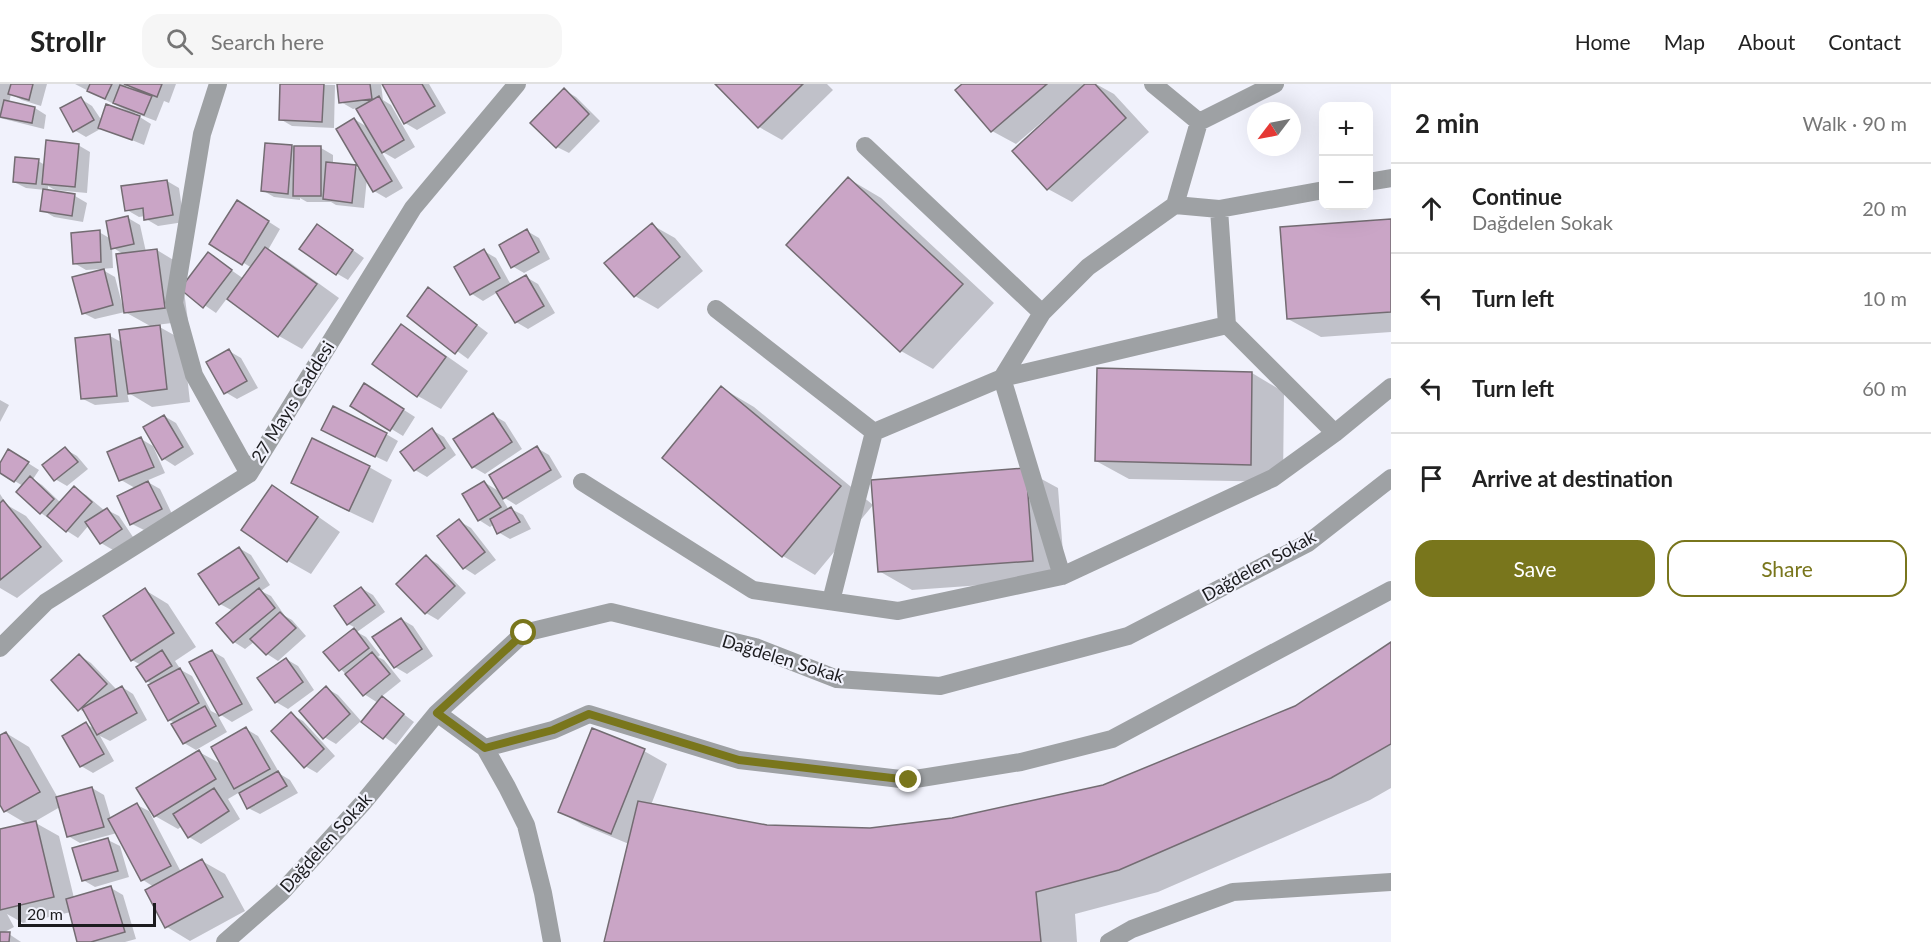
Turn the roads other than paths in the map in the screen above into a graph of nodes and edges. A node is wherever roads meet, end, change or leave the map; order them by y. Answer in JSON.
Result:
{"nodes":[{"id":1,"x":218,"y":84,"type":"edge"},
{"id":2,"x":517,"y":84,"type":"edge"},
{"id":3,"x":1153,"y":84,"type":"edge"},
{"id":4,"x":1275,"y":84,"type":"edge"},
{"id":5,"x":1199,"y":122,"type":"junction"},
{"id":6,"x":865,"y":146,"type":"dead end"},
{"id":7,"x":1391,"y":178,"type":"edge"},
{"id":8,"x":1373,"y":181,"type":"edge"},
{"id":9,"x":1319,"y":191,"type":"edge"},
{"id":10,"x":1175,"y":205,"type":"junction"},
{"id":11,"x":1219,"y":209,"type":"junction"},
{"id":12,"x":716,"y":309,"type":"dead end"},
{"id":13,"x":1042,"y":313,"type":"junction"},
{"id":14,"x":1227,"y":325,"type":"junction"},
{"id":15,"x":1002,"y":378,"type":"junction"},
{"id":16,"x":1391,"y":387,"type":"edge"},
{"id":17,"x":874,"y":432,"type":"junction"},
{"id":18,"x":1335,"y":433,"type":"junction"},
{"id":19,"x":249,"y":474,"type":"junction"},
{"id":20,"x":1391,"y":478,"type":"edge"},
{"id":21,"x":582,"y":482,"type":"dead end"},
{"id":22,"x":1062,"y":576,"type":"junction"},
{"id":23,"x":1391,"y":590,"type":"edge"},
{"id":24,"x":831,"y":601,"type":"junction"},
{"id":25,"x":0,"y":648,"type":"edge"},
{"id":26,"x":437,"y":713,"type":"junction"},
{"id":27,"x":485,"y":748,"type":"junction"},
{"id":28,"x":1391,"y":882,"type":"edge"},
{"id":29,"x":225,"y":942,"type":"edge"},
{"id":30,"x":552,"y":942,"type":"edge"},
{"id":31,"x":1109,"y":942,"type":"edge"}],
"edges":[{"from":1,"to":19,"type":"street"},
{"from":2,"to":19,"type":"street","name":"27 Mayıs Caddesi"},
{"from":3,"to":5,"type":"street"},
{"from":4,"to":5,"type":"street"},
{"from":5,"to":10,"type":"street"},
{"from":6,"to":13,"type":"street"},
{"from":7,"to":8,"type":"street"},
{"from":9,"to":11,"type":"street"},
{"from":10,"to":11,"type":"street"},
{"from":10,"to":13,"type":"street"},
{"from":11,"to":14,"type":"street"},
{"from":12,"to":17,"type":"street"},
{"from":13,"to":15,"type":"street"},
{"from":14,"to":15,"type":"street"},
{"from":14,"to":18,"type":"street"},
{"from":15,"to":17,"type":"street"},
{"from":15,"to":22,"type":"street"},
{"from":16,"to":18,"type":"street"},
{"from":17,"to":24,"type":"street"},
{"from":18,"to":22,"type":"street"},
{"from":19,"to":25,"type":"street","name":"27 Mayıs Caddesi"},
{"from":20,"to":26,"type":"street","name":"Dağdelen Sokak"},
{"from":21,"to":24,"type":"street"},
{"from":22,"to":24,"type":"street"},
{"from":23,"to":27,"type":"street"},
{"from":26,"to":27,"type":"street"},
{"from":26,"to":29,"type":"street","name":"Dağdelen Sokak"},
{"from":27,"to":30,"type":"street"},
{"from":28,"to":31,"type":"street"}]}
